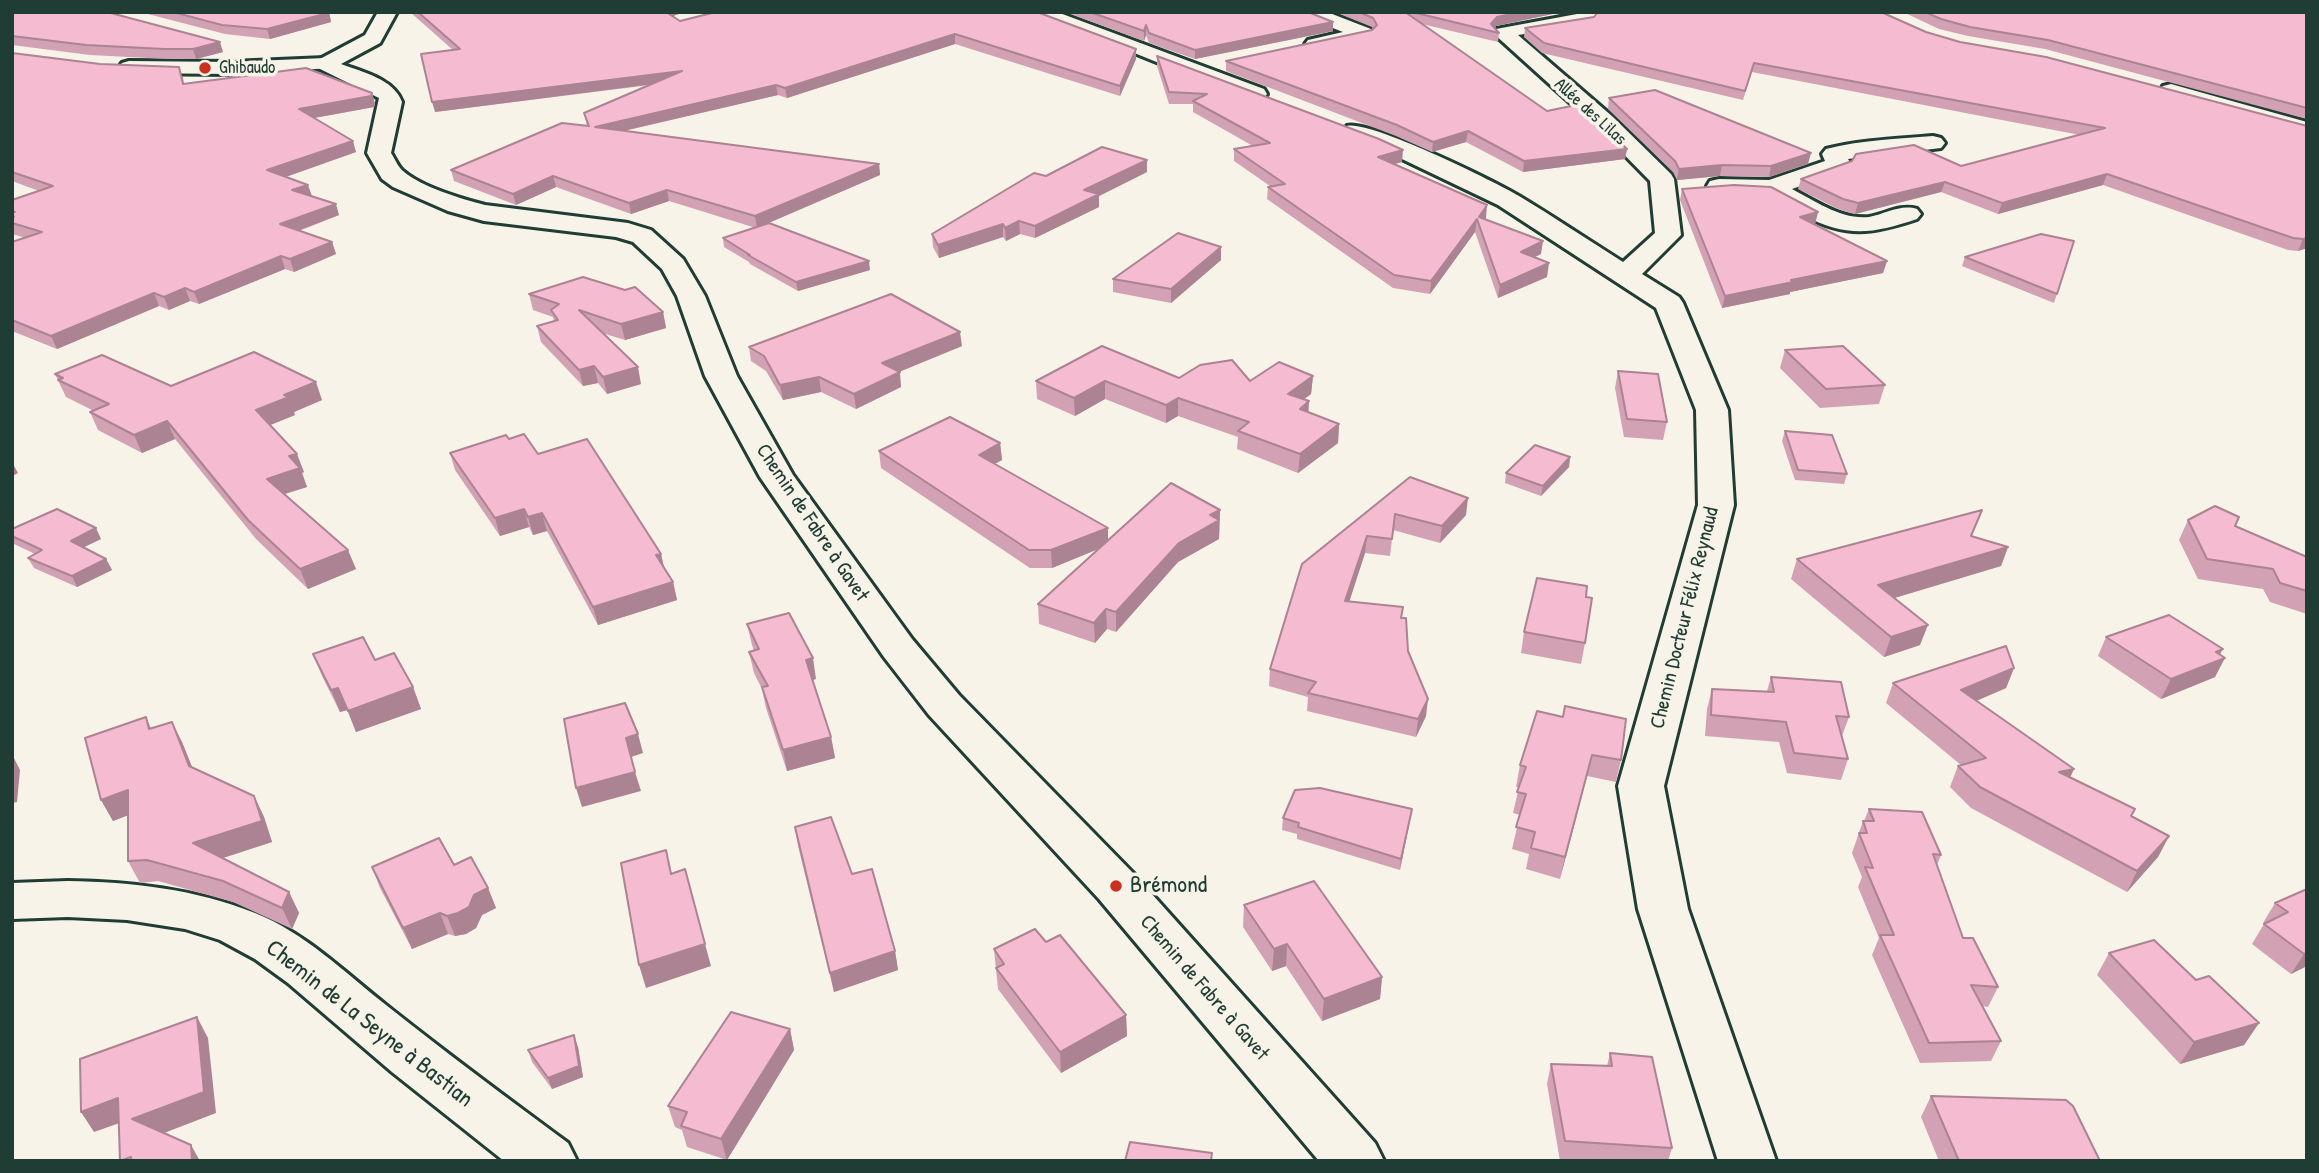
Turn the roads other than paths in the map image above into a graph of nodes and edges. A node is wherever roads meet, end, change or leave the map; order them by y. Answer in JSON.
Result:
{"nodes":[{"id":1,"x":388,"y":12,"type":"edge"},
{"id":2,"x":1038,"y":12,"type":"edge"},
{"id":3,"x":1309,"y":12,"type":"edge"},
{"id":4,"x":1585,"y":12,"type":"edge"},
{"id":5,"x":277,"y":47,"type":"dead end"},
{"id":6,"x":1295,"y":49,"type":"edge"},
{"id":7,"x":340,"y":57,"type":"junction"},
{"id":8,"x":1231,"y":61,"type":"edge"},
{"id":9,"x":104,"y":66,"type":"edge"},
{"id":10,"x":1193,"y":69,"type":"junction"},
{"id":11,"x":2149,"y":85,"type":"edge"},
{"id":12,"x":1291,"y":108,"type":"edge"},
{"id":13,"x":1327,"y":121,"type":"edge"},
{"id":14,"x":2307,"y":129,"type":"edge"},
{"id":15,"x":1933,"y":143,"type":"dead end"},
{"id":16,"x":1771,"y":188,"type":"junction"},
{"id":17,"x":1664,"y":192,"type":"junction"},
{"id":18,"x":1909,"y":214,"type":"dead end"},
{"id":19,"x":1625,"y":275,"type":"junction"},
{"id":20,"x":12,"y":901,"type":"edge"},
{"id":21,"x":548,"y":1161,"type":"edge"},
{"id":22,"x":1355,"y":1161,"type":"edge"},
{"id":23,"x":1747,"y":1161,"type":"edge"}],
"edges":[{"from":1,"to":7,"type":"street"},
{"from":2,"to":10,"type":"street"},
{"from":3,"to":6,"type":"street"},
{"from":4,"to":17,"type":"street","name":"Allée des Lilas"},
{"from":5,"to":7,"type":"street"},
{"from":7,"to":9,"type":"street"},
{"from":7,"to":22,"type":"street","name":"Chemin de Fabre à Gavet"},
{"from":8,"to":10,"type":"street"},
{"from":10,"to":12,"type":"street"},
{"from":11,"to":14,"type":"street"},
{"from":13,"to":19,"type":"street","name":"Chemin Docteur Félix Reynaud"},
{"from":15,"to":16,"type":"street"},
{"from":16,"to":17,"type":"street"},
{"from":16,"to":18,"type":"street"},
{"from":17,"to":19,"type":"street","name":"Allée des Lilas"},
{"from":19,"to":23,"type":"street","name":"Chemin Docteur Félix Reynaud"},
{"from":20,"to":21,"type":"street","name":"Chemin de La Seyne à Bastian"}]}
